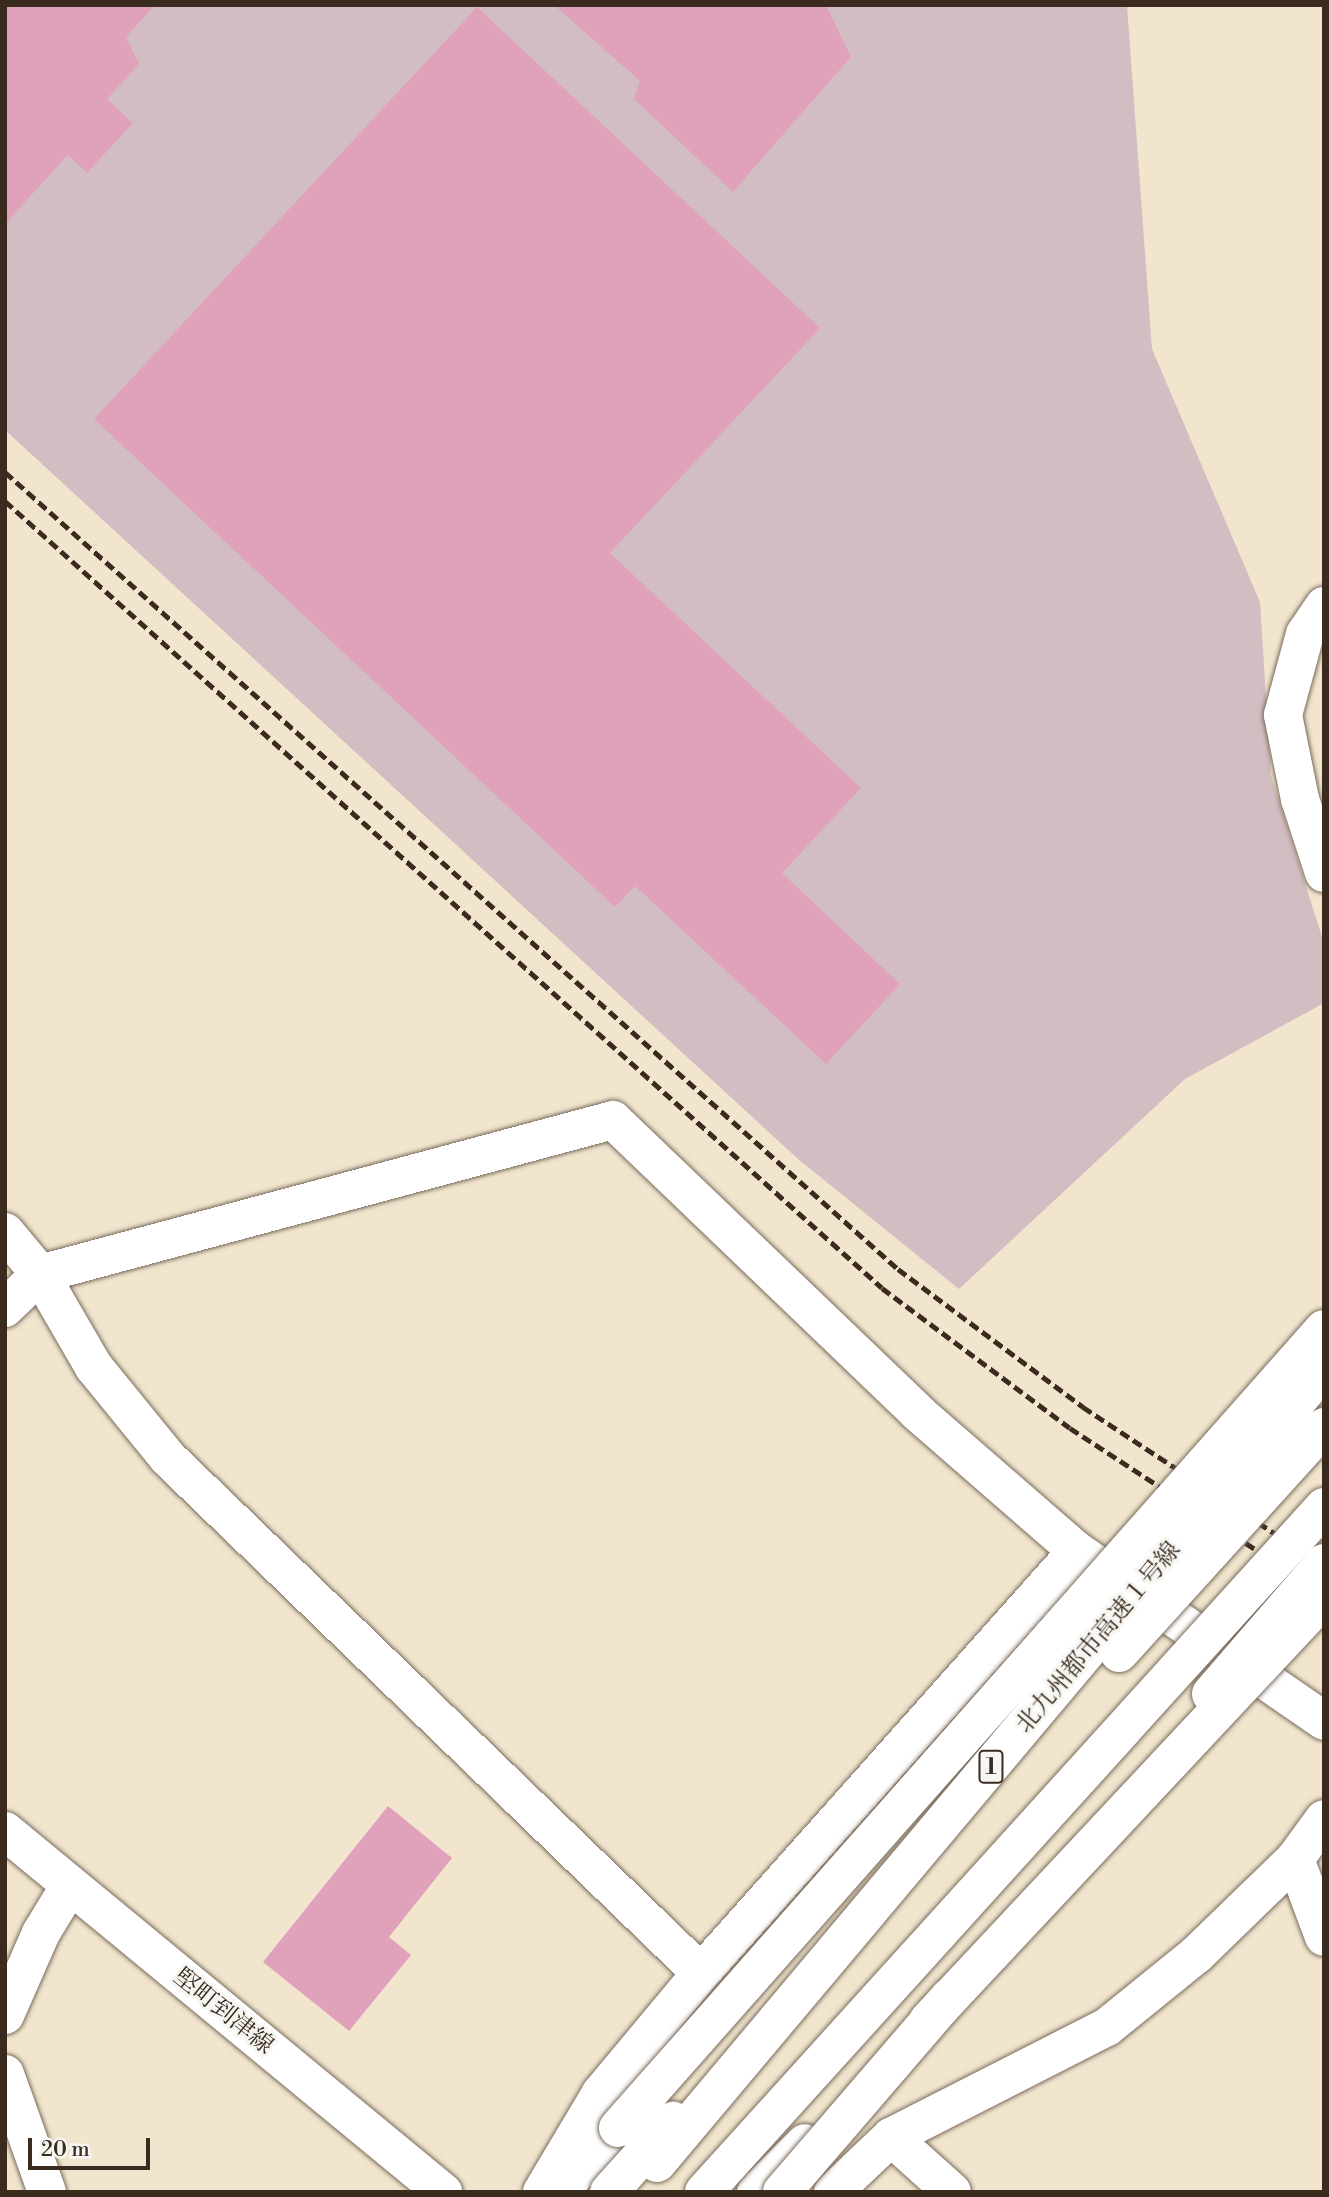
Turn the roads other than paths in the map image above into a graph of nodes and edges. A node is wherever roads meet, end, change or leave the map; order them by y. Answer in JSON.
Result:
{"nodes":[{"id":1,"x":1324,"y":606,"type":"edge"},
{"id":2,"x":1324,"y":873,"type":"edge"},
{"id":3,"x":5,"y":1232,"type":"edge"},
{"id":4,"x":40,"y":1274,"type":"junction"},
{"id":5,"x":5,"y":1308,"type":"edge"},
{"id":6,"x":1324,"y":1329,"type":"edge"},
{"id":7,"x":1324,"y":1369,"type":"edge"},
{"id":8,"x":1324,"y":1395,"type":"edge"},
{"id":9,"x":1324,"y":1427,"type":"edge"},
{"id":10,"x":1324,"y":1492,"type":"edge"},
{"id":11,"x":1324,"y":1507,"type":"edge"},
{"id":12,"x":1077,"y":1551,"type":"junction"},
{"id":13,"x":1324,"y":1563,"type":"edge"},
{"id":14,"x":1324,"y":1598,"type":"edge"},
{"id":15,"x":1324,"y":1721,"type":"edge"},
{"id":16,"x":1324,"y":1819,"type":"edge"},
{"id":17,"x":5,"y":1831,"type":"edge"},
{"id":18,"x":1295,"y":1859,"type":"junction"},
{"id":19,"x":69,"y":1887,"type":"junction"},
{"id":20,"x":1324,"y":1937,"type":"edge"},
{"id":21,"x":701,"y":1973,"type":"junction"},
{"id":22,"x":5,"y":2015,"type":"edge"},
{"id":23,"x":5,"y":2074,"type":"edge"},
{"id":24,"x":891,"y":2137,"type":"junction"},
{"id":25,"x":657,"y":2163,"type":"junction"},
{"id":26,"x":41,"y":2188,"type":"edge"},
{"id":27,"x":443,"y":2192,"type":"edge"},
{"id":28,"x":542,"y":2192,"type":"edge"},
{"id":29,"x":559,"y":2192,"type":"edge"},
{"id":30,"x":609,"y":2192,"type":"edge"},
{"id":31,"x":631,"y":2192,"type":"edge"},
{"id":32,"x":704,"y":2192,"type":"edge"},
{"id":33,"x":720,"y":2192,"type":"edge"},
{"id":34,"x":756,"y":2192,"type":"edge"},
{"id":35,"x":782,"y":2192,"type":"edge"},
{"id":36,"x":833,"y":2192,"type":"edge"},
{"id":37,"x":952,"y":2192,"type":"edge"}],
"edges":[{"from":1,"to":2,"type":"main road"},
{"from":3,"to":4,"type":"main road"},
{"from":4,"to":5,"type":"main road"},
{"from":4,"to":12,"type":"main road"},
{"from":4,"to":21,"type":"main road"},
{"from":6,"to":29,"type":"main road","bridge":true},
{"from":7,"to":25,"type":"main road","name":"北九州都市高速１号線","number":"1","bridge":true},
{"from":8,"to":30,"type":"main road","bridge":true},
{"from":9,"to":25,"type":"main road","name":"北九州都市高速１号線","number":"1","bridge":true},
{"from":10,"to":33,"type":"main road","bridge":true},
{"from":11,"to":32,"type":"main road","bridge":true},
{"from":12,"to":15,"type":"main road"},
{"from":12,"to":21,"type":"main road"},
{"from":13,"to":35,"type":"main road","bridge":true},
{"from":14,"to":34,"type":"main road","bridge":true},
{"from":16,"to":18,"type":"main road"},
{"from":17,"to":19,"type":"main road","name":"堅町到津線"},
{"from":18,"to":20,"type":"main road"},
{"from":18,"to":24,"type":"main road"},
{"from":19,"to":22,"type":"main road"},
{"from":19,"to":27,"type":"main road","name":"堅町到津線"},
{"from":21,"to":28,"type":"main road"},
{"from":23,"to":26,"type":"main road"},
{"from":24,"to":36,"type":"main road"},
{"from":24,"to":37,"type":"main road"},
{"from":25,"to":31,"type":"main road","name":"北九州都市高速１号線","number":"1"}]}
